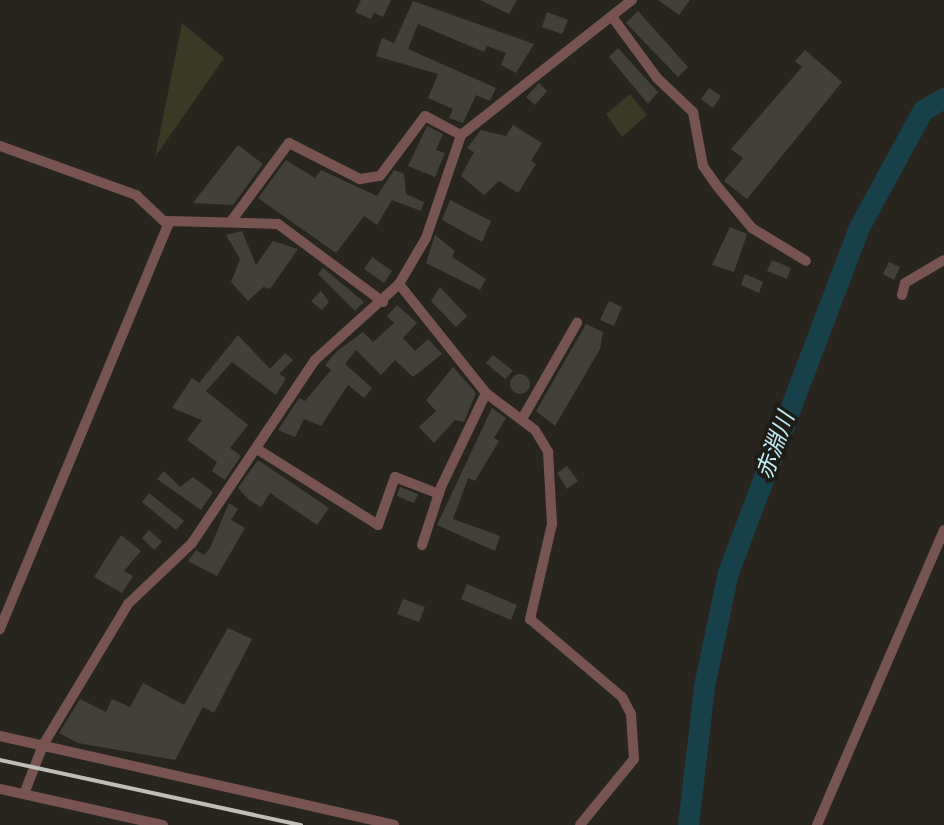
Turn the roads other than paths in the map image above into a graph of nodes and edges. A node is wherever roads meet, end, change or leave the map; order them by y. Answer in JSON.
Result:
{"nodes":[{"id":1,"x":632,"y":0,"type":"edge"},
{"id":2,"x":613,"y":18,"type":"junction"},
{"id":3,"x":461,"y":135,"type":"junction"},
{"id":4,"x":0,"y":146,"type":"edge"},
{"id":5,"x":232,"y":220,"type":"junction"},
{"id":6,"x":167,"y":221,"type":"junction"},
{"id":7,"x":944,"y":260,"type":"edge"},
{"id":8,"x":806,"y":261,"type":"dead end"},
{"id":9,"x":399,"y":284,"type":"junction"},
{"id":10,"x":902,"y":295,"type":"dead end"},
{"id":11,"x":383,"y":302,"type":"junction"},
{"id":12,"x":577,"y":323,"type":"dead end"},
{"id":13,"x":486,"y":393,"type":"junction"},
{"id":14,"x":522,"y":419,"type":"junction"},
{"id":15,"x":257,"y":449,"type":"junction"},
{"id":16,"x":439,"y":494,"type":"junction"},
{"id":17,"x":944,"y":530,"type":"edge"},
{"id":18,"x":422,"y":545,"type":"dead end"},
{"id":19,"x":0,"y":629,"type":"edge"},
{"id":20,"x":0,"y":736,"type":"edge"},
{"id":21,"x":43,"y":746,"type":"junction"},
{"id":22,"x":0,"y":789,"type":"edge"},
{"id":23,"x":24,"y":794,"type":"junction"},
{"id":24,"x":163,"y":825,"type":"edge"},
{"id":25,"x":394,"y":825,"type":"edge"},
{"id":26,"x":580,"y":825,"type":"edge"},
{"id":27,"x":817,"y":825,"type":"edge"}],
"edges":[{"from":1,"to":2,"type":"street"},
{"from":2,"to":3,"type":"street"},
{"from":2,"to":8,"type":"street"},
{"from":3,"to":5,"type":"street"},
{"from":3,"to":9,"type":"street"},
{"from":4,"to":6,"type":"street"},
{"from":5,"to":6,"type":"street"},
{"from":5,"to":11,"type":"street"},
{"from":6,"to":19,"type":"street"},
{"from":7,"to":10,"type":"street"},
{"from":9,"to":11,"type":"street"},
{"from":9,"to":13,"type":"street"},
{"from":11,"to":15,"type":"street"},
{"from":12,"to":14,"type":"street"},
{"from":13,"to":14,"type":"street"},
{"from":13,"to":16,"type":"street"},
{"from":14,"to":26,"type":"street"},
{"from":15,"to":16,"type":"street"},
{"from":15,"to":21,"type":"street"},
{"from":16,"to":18,"type":"street"},
{"from":17,"to":27,"type":"street"},
{"from":20,"to":21,"type":"street"},
{"from":21,"to":23,"type":"street"},
{"from":21,"to":25,"type":"street"},
{"from":22,"to":23,"type":"street"},
{"from":23,"to":24,"type":"street"}]}
